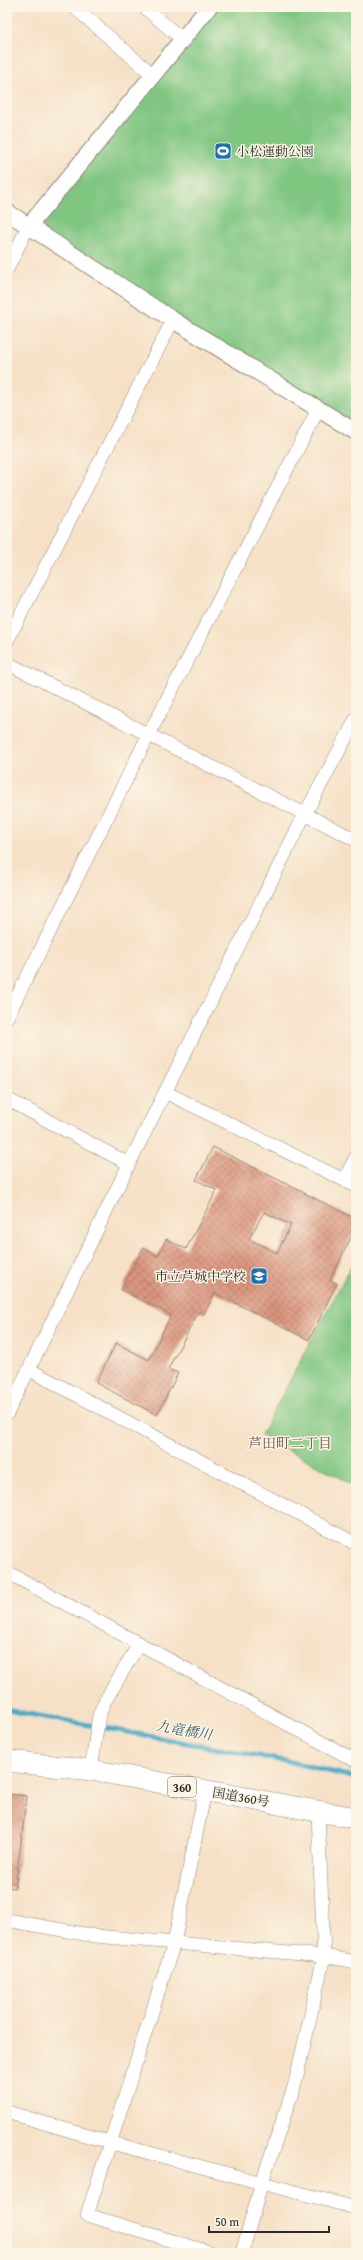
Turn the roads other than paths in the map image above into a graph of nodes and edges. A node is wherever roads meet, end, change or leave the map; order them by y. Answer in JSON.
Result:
{"nodes":[{"id":1,"x":74,"y":7,"type":"edge"},
{"id":2,"x":144,"y":7,"type":"edge"},
{"id":3,"x":209,"y":7,"type":"edge"},
{"id":4,"x":182,"y":39,"type":"junction"},
{"id":5,"x":153,"y":75,"type":"junction"},
{"id":6,"x":7,"y":212,"type":"edge"},
{"id":7,"x":28,"y":227,"type":"junction"},
{"id":8,"x":7,"y":269,"type":"edge"},
{"id":9,"x":173,"y":320,"type":"junction"},
{"id":10,"x":319,"y":408,"type":"junction"},
{"id":11,"x":356,"y":432,"type":"edge"},
{"id":12,"x":7,"y":641,"type":"edge"},
{"id":13,"x":7,"y":663,"type":"edge"},
{"id":14,"x":356,"y":719,"type":"edge"},
{"id":15,"x":149,"y":734,"type":"junction"},
{"id":16,"x":305,"y":814,"type":"junction"},
{"id":17,"x":356,"y":840,"type":"edge"},
{"id":18,"x":7,"y":1017,"type":"edge"},
{"id":19,"x":165,"y":1092,"type":"junction"},
{"id":20,"x":7,"y":1099,"type":"edge"},
{"id":21,"x":356,"y":1157,"type":"edge"},
{"id":22,"x":129,"y":1164,"type":"junction"},
{"id":23,"x":350,"y":1183,"type":"edge"},
{"id":24,"x":30,"y":1370,"type":"junction"},
{"id":25,"x":7,"y":1414,"type":"edge"},
{"id":26,"x":356,"y":1544,"type":"edge"},
{"id":27,"x":7,"y":1572,"type":"edge"},
{"id":28,"x":139,"y":1644,"type":"junction"},
{"id":29,"x":7,"y":1761,"type":"edge"},
{"id":30,"x":356,"y":1761,"type":"edge"},
{"id":31,"x":91,"y":1770,"type":"junction"},
{"id":32,"x":205,"y":1791,"type":"junction"},
{"id":33,"x":318,"y":1812,"type":"junction"},
{"id":34,"x":356,"y":1818,"type":"edge"},
{"id":35,"x":7,"y":1920,"type":"edge"},
{"id":36,"x":174,"y":1943,"type":"junction"},
{"id":37,"x":324,"y":1956,"type":"junction"},
{"id":38,"x":356,"y":1962,"type":"edge"},
{"id":39,"x":7,"y":2112,"type":"edge"},
{"id":40,"x":110,"y":2143,"type":"junction"},
{"id":41,"x":262,"y":2182,"type":"junction"},
{"id":42,"x":356,"y":2208,"type":"edge"},
{"id":43,"x":212,"y":2253,"type":"edge"},
{"id":44,"x":242,"y":2253,"type":"edge"}],
"edges":[{"from":1,"to":5,"type":"street"},
{"from":2,"to":4,"type":"street"},
{"from":3,"to":4,"type":"street"},
{"from":4,"to":5,"type":"street"},
{"from":5,"to":7,"type":"street"},
{"from":6,"to":7,"type":"street"},
{"from":7,"to":8,"type":"street"},
{"from":7,"to":9,"type":"street"},
{"from":9,"to":10,"type":"street"},
{"from":9,"to":12,"type":"street"},
{"from":10,"to":11,"type":"street"},
{"from":10,"to":15,"type":"street"},
{"from":13,"to":15,"type":"street"},
{"from":14,"to":16,"type":"street"},
{"from":15,"to":16,"type":"street"},
{"from":15,"to":18,"type":"street"},
{"from":16,"to":17,"type":"street"},
{"from":16,"to":19,"type":"street"},
{"from":19,"to":22,"type":"street"},
{"from":19,"to":23,"type":"street"},
{"from":20,"to":22,"type":"street"},
{"from":21,"to":23,"type":"street"},
{"from":22,"to":24,"type":"street"},
{"from":24,"to":25,"type":"street"},
{"from":24,"to":26,"type":"street"},
{"from":27,"to":28,"type":"street"},
{"from":28,"to":30,"type":"street"},
{"from":28,"to":31,"type":"street"},
{"from":29,"to":31,"type":"highway","name":"国道360号","number":"360"},
{"from":31,"to":32,"type":"highway","name":"国道360号","number":"360"},
{"from":32,"to":33,"type":"highway","name":"国道360号","number":"360"},
{"from":32,"to":36,"type":"street"},
{"from":33,"to":34,"type":"highway","name":"国道360号","number":"360"},
{"from":33,"to":37,"type":"street"},
{"from":35,"to":36,"type":"street"},
{"from":36,"to":37,"type":"street"},
{"from":36,"to":40,"type":"street"},
{"from":37,"to":38,"type":"street"},
{"from":37,"to":41,"type":"street"},
{"from":39,"to":40,"type":"street"},
{"from":40,"to":41,"type":"street"},
{"from":40,"to":43,"type":"street"},
{"from":41,"to":42,"type":"street"},
{"from":41,"to":44,"type":"street"}]}
